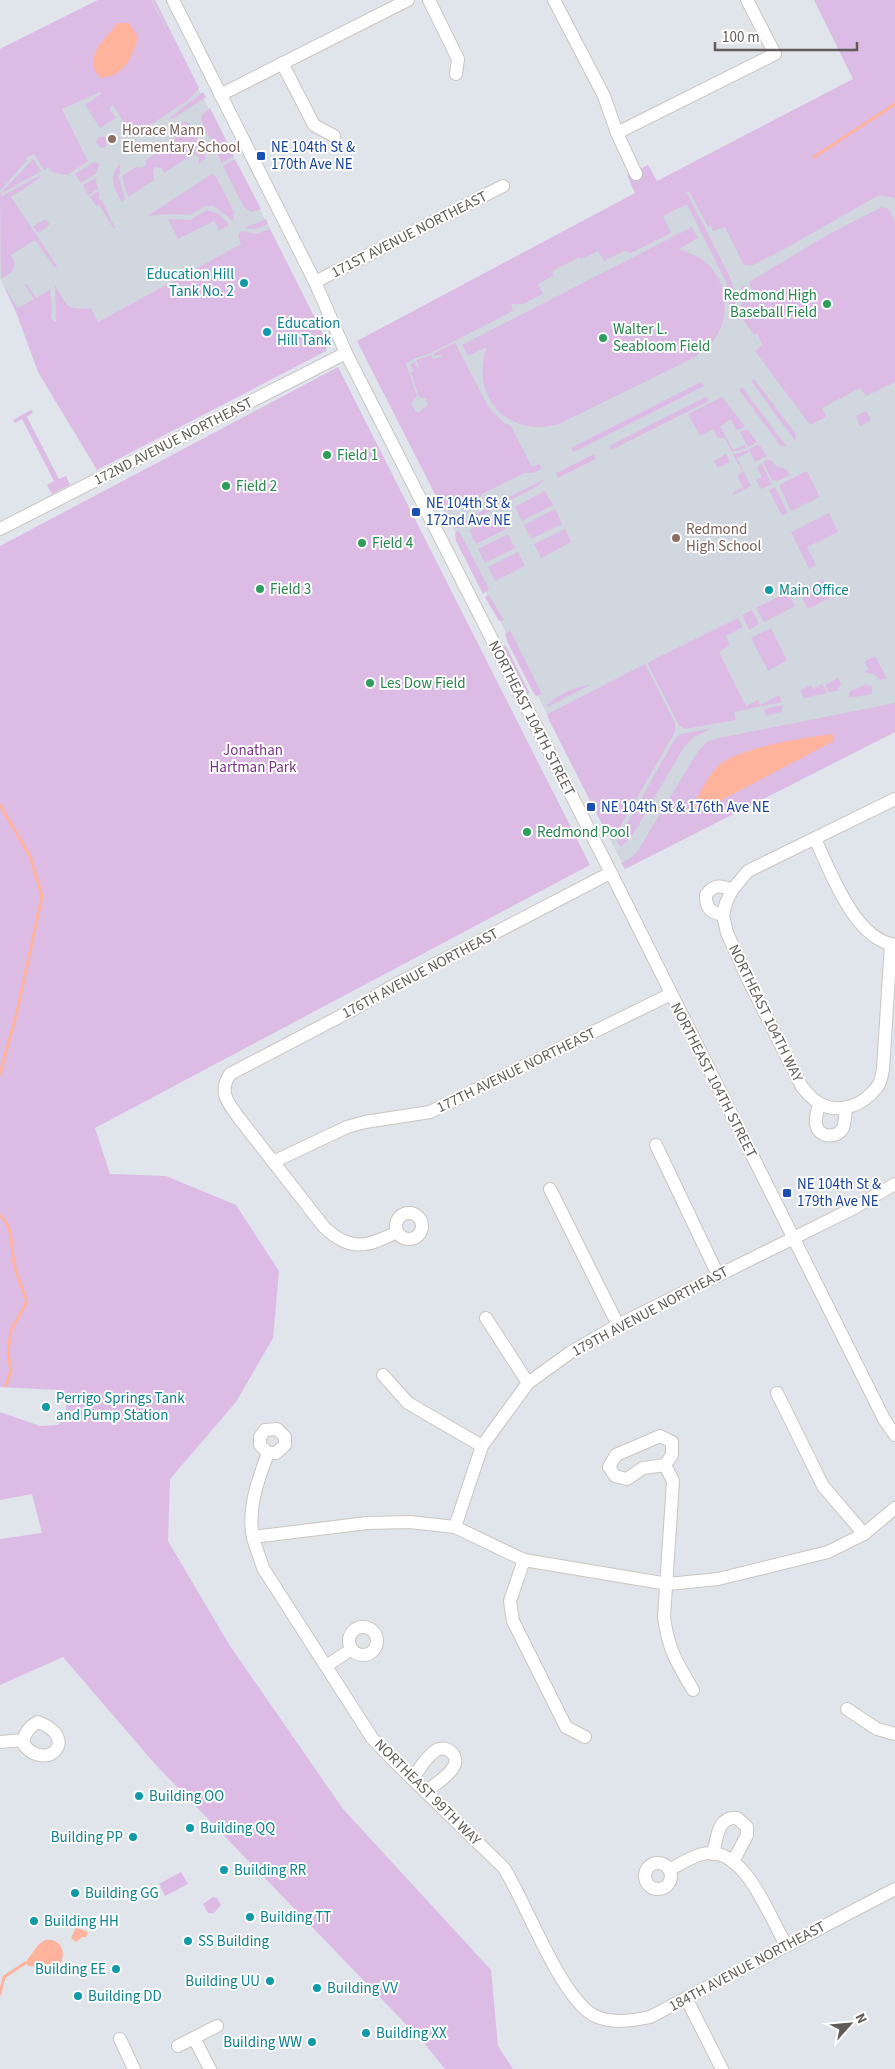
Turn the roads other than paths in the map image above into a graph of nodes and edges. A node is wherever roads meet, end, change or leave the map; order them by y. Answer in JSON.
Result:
{"nodes":[{"id":1,"x":173,"y":0,"type":"edge"},
{"id":2,"x":408,"y":0,"type":"edge"},
{"id":3,"x":429,"y":0,"type":"edge"},
{"id":4,"x":554,"y":0,"type":"edge"},
{"id":5,"x":747,"y":0,"type":"edge"},
{"id":6,"x":282,"y":63,"type":"junction"},
{"id":7,"x":456,"y":74,"type":"dead end"},
{"id":8,"x":220,"y":95,"type":"junction"},
{"id":9,"x":617,"y":133,"type":"junction"},
{"id":10,"x":334,"y":136,"type":"dead end"},
{"id":11,"x":636,"y":174,"type":"dead end"},
{"id":12,"x":504,"y":186,"type":"dead end"},
{"id":13,"x":315,"y":282,"type":"junction"},
{"id":14,"x":346,"y":353,"type":"junction"},
{"id":15,"x":0,"y":529,"type":"edge"},
{"id":16,"x":895,"y":800,"type":"edge"},
{"id":17,"x":815,"y":839,"type":"junction"},
{"id":18,"x":610,"y":873,"type":"junction"},
{"id":19,"x":732,"y":890,"type":"junction"},
{"id":20,"x":724,"y":909,"type":"junction"},
{"id":21,"x":893,"y":944,"type":"edge"},
{"id":22,"x":670,"y":994,"type":"junction"},
{"id":23,"x":820,"y":1104,"type":"junction"},
{"id":24,"x":846,"y":1109,"type":"junction"},
{"id":25,"x":656,"y":1145,"type":"dead end"},
{"id":26,"x":273,"y":1162,"type":"junction"},
{"id":27,"x":895,"y":1184,"type":"edge"},
{"id":28,"x":550,"y":1189,"type":"dead end"},
{"id":29,"x":397,"y":1232,"type":"dead end"},
{"id":30,"x":793,"y":1238,"type":"junction"},
{"id":31,"x":718,"y":1275,"type":"junction"},
{"id":32,"x":486,"y":1318,"type":"dead end"},
{"id":33,"x":618,"y":1325,"type":"junction"},
{"id":34,"x":383,"y":1375,"type":"dead end"},
{"id":35,"x":528,"y":1383,"type":"junction"},
{"id":36,"x":777,"y":1393,"type":"dead end"},
{"id":37,"x":895,"y":1435,"type":"edge"},
{"id":38,"x":482,"y":1446,"type":"junction"},
{"id":39,"x":268,"y":1453,"type":"dead end"},
{"id":40,"x":665,"y":1465,"type":"junction"},
{"id":41,"x":895,"y":1508,"type":"edge"},
{"id":42,"x":455,"y":1527,"type":"junction"},
{"id":43,"x":864,"y":1534,"type":"junction"},
{"id":44,"x":253,"y":1536,"type":"junction"},
{"id":45,"x":524,"y":1560,"type":"junction"},
{"id":46,"x":668,"y":1584,"type":"junction"},
{"id":47,"x":352,"y":1649,"type":"dead end"},
{"id":48,"x":326,"y":1666,"type":"junction"},
{"id":49,"x":693,"y":1690,"type":"dead end"},
{"id":50,"x":847,"y":1710,"type":"dead end"},
{"id":51,"x":895,"y":1734,"type":"edge"},
{"id":52,"x":584,"y":1737,"type":"dead end"},
{"id":53,"x":23,"y":1740,"type":"dead end"},
{"id":54,"x":0,"y":1742,"type":"edge"},
{"id":55,"x":412,"y":1779,"type":"junction"},
{"id":56,"x":426,"y":1792,"type":"junction"},
{"id":57,"x":714,"y":1854,"type":"junction"},
{"id":58,"x":733,"y":1862,"type":"junction"},
{"id":59,"x":669,"y":1870,"type":"dead end"},
{"id":60,"x":895,"y":1889,"type":"edge"},
{"id":61,"x":786,"y":1945,"type":"junction"},
{"id":62,"x":686,"y":1998,"type":"junction"},
{"id":63,"x":594,"y":2016,"type":"joint"},
{"id":64,"x":217,"y":2026,"type":"dead end"},
{"id":65,"x":194,"y":2038,"type":"junction"},
{"id":66,"x":120,"y":2039,"type":"dead end"},
{"id":67,"x":178,"y":2046,"type":"dead end"},
{"id":68,"x":129,"y":2067,"type":"edge"},
{"id":69,"x":210,"y":2069,"type":"edge"},
{"id":70,"x":722,"y":2069,"type":"edge"}],
"edges":[{"from":1,"to":8,"type":"street","name":"NORTHEAST 104TH STREET"},
{"from":2,"to":6,"type":"street"},
{"from":3,"to":7,"type":"street"},
{"from":4,"to":9,"type":"street"},
{"from":5,"to":9,"type":"street"},
{"from":6,"to":8,"type":"street"},
{"from":6,"to":10,"type":"street"},
{"from":8,"to":13,"type":"street","name":"NORTHEAST 104TH STREET"},
{"from":9,"to":11,"type":"street"},
{"from":12,"to":13,"type":"street","name":"171ST AVENUE NORTHEAST"},
{"from":13,"to":14,"type":"street","name":"NORTHEAST 104TH STREET"},
{"from":14,"to":15,"type":"street","name":"172ND AVENUE NORTHEAST"},
{"from":14,"to":18,"type":"street","name":"NORTHEAST 104TH STREET"},
{"from":16,"to":17,"type":"street"},
{"from":17,"to":19,"type":"street"},
{"from":17,"to":21,"type":"street"},
{"from":18,"to":22,"type":"street","name":"NORTHEAST 104TH STREET"},
{"from":18,"to":26,"type":"street","name":"176TH AVENUE NORTHEAST"},
{"from":19,"to":20,"type":"street"},
{"from":19,"to":20,"type":"street","name":"NORTHEAST 104TH WAY"},
{"from":20,"to":23,"type":"street","name":"NORTHEAST 104TH WAY"},
{"from":21,"to":24,"type":"street"},
{"from":22,"to":26,"type":"street","name":"177TH AVENUE NORTHEAST"},
{"from":22,"to":30,"type":"street","name":"NORTHEAST 104TH STREET"},
{"from":23,"to":24,"type":"street","name":"NORTHEAST 104TH WAY"},
{"from":23,"to":24,"type":"street"},
{"from":25,"to":31,"type":"street"},
{"from":26,"to":29,"type":"street"},
{"from":27,"to":30,"type":"street","name":"179TH AVENUE NORTHEAST"},
{"from":28,"to":33,"type":"street"},
{"from":30,"to":31,"type":"street","name":"179TH AVENUE NORTHEAST"},
{"from":30,"to":37,"type":"street","name":"NORTHEAST 104TH STREET"},
{"from":31,"to":33,"type":"street","name":"179TH AVENUE NORTHEAST"},
{"from":32,"to":35,"type":"street"},
{"from":33,"to":35,"type":"street","name":"179TH AVENUE NORTHEAST"},
{"from":34,"to":38,"type":"street"},
{"from":35,"to":38,"type":"street","name":"179TH AVENUE NORTHEAST"},
{"from":36,"to":43,"type":"street"},
{"from":38,"to":42,"type":"street","name":"179TH AVENUE NORTHEAST"},
{"from":39,"to":44,"type":"street","name":"NORTHEAST 99TH WAY"},
{"from":40,"to":40,"type":"street"},
{"from":40,"to":46,"type":"street"},
{"from":41,"to":43,"type":"street"},
{"from":42,"to":44,"type":"street"},
{"from":42,"to":45,"type":"street"},
{"from":43,"to":46,"type":"street"},
{"from":44,"to":48,"type":"street","name":"NORTHEAST 99TH WAY"},
{"from":45,"to":46,"type":"street"},
{"from":45,"to":52,"type":"street"},
{"from":46,"to":49,"type":"street"},
{"from":47,"to":48,"type":"street"},
{"from":48,"to":55,"type":"street","name":"NORTHEAST 99TH WAY"},
{"from":50,"to":51,"type":"street"},
{"from":53,"to":54,"type":"street"},
{"from":55,"to":56,"type":"street","name":"NORTHEAST 99TH WAY"},
{"from":55,"to":56,"type":"street"},
{"from":56,"to":63,"type":"street","name":"NORTHEAST 99TH WAY"},
{"from":57,"to":58,"type":"street"},
{"from":57,"to":58,"type":"street"},
{"from":57,"to":59,"type":"street"},
{"from":58,"to":61,"type":"street"},
{"from":60,"to":61,"type":"street","name":"184TH AVENUE NORTHEAST"},
{"from":61,"to":62,"type":"street","name":"184TH AVENUE NORTHEAST"},
{"from":62,"to":63,"type":"street","name":"184TH AVENUE NORTHEAST"},
{"from":62,"to":70,"type":"street"},
{"from":64,"to":65,"type":"street"},
{"from":65,"to":67,"type":"street"},
{"from":65,"to":69,"type":"street"},
{"from":66,"to":68,"type":"street"}]}
